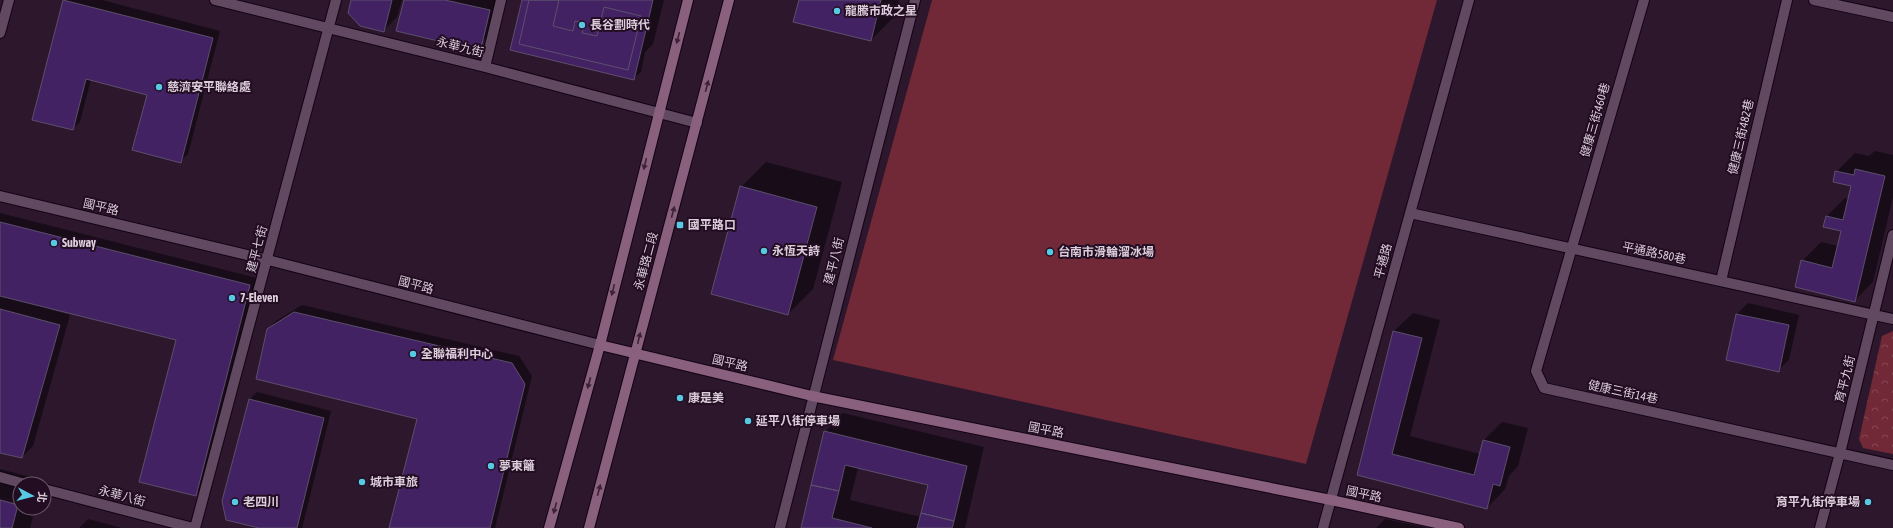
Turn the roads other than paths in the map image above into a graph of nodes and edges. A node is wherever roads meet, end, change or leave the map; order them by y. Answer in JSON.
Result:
{"nodes":[{"id":1,"x":9,"y":0,"type":"edge"},
{"id":2,"x":215,"y":0,"type":"edge"},
{"id":3,"x":336,"y":0,"type":"edge"},
{"id":4,"x":501,"y":0,"type":"edge"},
{"id":5,"x":688,"y":0,"type":"edge"},
{"id":6,"x":729,"y":0,"type":"edge"},
{"id":7,"x":914,"y":0,"type":"edge"},
{"id":8,"x":1469,"y":0,"type":"edge"},
{"id":9,"x":1644,"y":0,"type":"edge"},
{"id":10,"x":1787,"y":0,"type":"edge"},
{"id":11,"x":1814,"y":0,"type":"edge"},
{"id":12,"x":1893,"y":17,"type":"edge"},
{"id":13,"x":329,"y":29,"type":"junction"},
{"id":14,"x":0,"y":33,"type":"edge"},
{"id":15,"x":485,"y":67,"type":"junction"},
{"id":16,"x":659,"y":113,"type":"junction"},
{"id":17,"x":697,"y":123,"type":"junction"},
{"id":18,"x":0,"y":196,"type":"edge"},
{"id":19,"x":1410,"y":213,"type":"junction"},
{"id":20,"x":1893,"y":235,"type":"edge"},
{"id":21,"x":1571,"y":248,"type":"junction"},
{"id":22,"x":268,"y":260,"type":"junction"},
{"id":23,"x":1721,"y":281,"type":"junction"},
{"id":24,"x":1874,"y":314,"type":"junction"},
{"id":25,"x":1893,"y":318,"type":"edge"},
{"id":26,"x":600,"y":346,"type":"junction"},
{"id":27,"x":636,"y":354,"type":"junction"},
{"id":28,"x":812,"y":396,"type":"junction"},
{"id":29,"x":1840,"y":454,"type":"junction"},
{"id":30,"x":1893,"y":465,"type":"edge"},
{"id":31,"x":0,"y":478,"type":"edge"},
{"id":32,"x":12,"y":481,"type":"edge"},
{"id":33,"x":52,"y":491,"type":"edge"},
{"id":34,"x":1331,"y":500,"type":"junction"},
{"id":35,"x":194,"y":528,"type":"edge"},
{"id":36,"x":549,"y":528,"type":"edge"},
{"id":37,"x":589,"y":528,"type":"edge"},
{"id":38,"x":780,"y":528,"type":"edge"},
{"id":39,"x":1323,"y":528,"type":"edge"},
{"id":40,"x":1460,"y":528,"type":"edge"},
{"id":41,"x":1820,"y":528,"type":"edge"}],
"edges":[{"from":1,"to":14,"type":"street"},
{"from":2,"to":13,"type":"street","name":"永華九街"},
{"from":3,"to":13,"type":"street","name":"建平七街"},
{"from":4,"to":15,"type":"street"},
{"from":5,"to":16,"type":"street","name":"永華路二段","one_way":true},
{"from":17,"to":6,"type":"street","name":"永華路二段","one_way":true},
{"from":7,"to":28,"type":"street","name":"建平八街"},
{"from":8,"to":19,"type":"street","name":"平通路"},
{"from":9,"to":21,"type":"street","name":"健康三街460巷"},
{"from":10,"to":23,"type":"street","name":"健康三街482巷"},
{"from":11,"to":12,"type":"street"},
{"from":13,"to":15,"type":"street","name":"永華九街"},
{"from":13,"to":22,"type":"street","name":"建平七街"},
{"from":15,"to":16,"type":"street","name":"永華九街"},
{"from":16,"to":17,"type":"street","name":"永華九街"},
{"from":16,"to":26,"type":"street","name":"永華路二段","one_way":true},
{"from":27,"to":17,"type":"street","name":"永華路二段","one_way":true},
{"from":18,"to":22,"type":"street","name":"國平路"},
{"from":19,"to":21,"type":"street","name":"平通路580巷"},
{"from":19,"to":34,"type":"street","name":"平通路"},
{"from":20,"to":24,"type":"street","name":"育平九街"},
{"from":21,"to":23,"type":"street","name":"平通路580巷"},
{"from":21,"to":29,"type":"street","name":"健康三街14巷"},
{"from":22,"to":26,"type":"street","name":"國平路"},
{"from":22,"to":35,"type":"street","name":"建平七街"},
{"from":23,"to":24,"type":"street","name":"平通路580巷"},
{"from":24,"to":25,"type":"street","name":"平通路580巷"},
{"from":24,"to":29,"type":"street","name":"育平九街"},
{"from":26,"to":27,"type":"street","name":"國平路"},
{"from":26,"to":36,"type":"street","name":"永華路二段","one_way":true},
{"from":27,"to":28,"type":"street","name":"國平路"},
{"from":37,"to":27,"type":"street","name":"永華路二段","one_way":true},
{"from":28,"to":34,"type":"street","name":"國平路"},
{"from":28,"to":38,"type":"street","name":"建平八街"},
{"from":29,"to":30,"type":"street"},
{"from":29,"to":41,"type":"street","name":"育平九街"},
{"from":31,"to":32,"type":"street"},
{"from":33,"to":35,"type":"street","name":"永華八街"},
{"from":34,"to":39,"type":"street","name":"平通路"},
{"from":34,"to":40,"type":"street","name":"國平路"}]}
